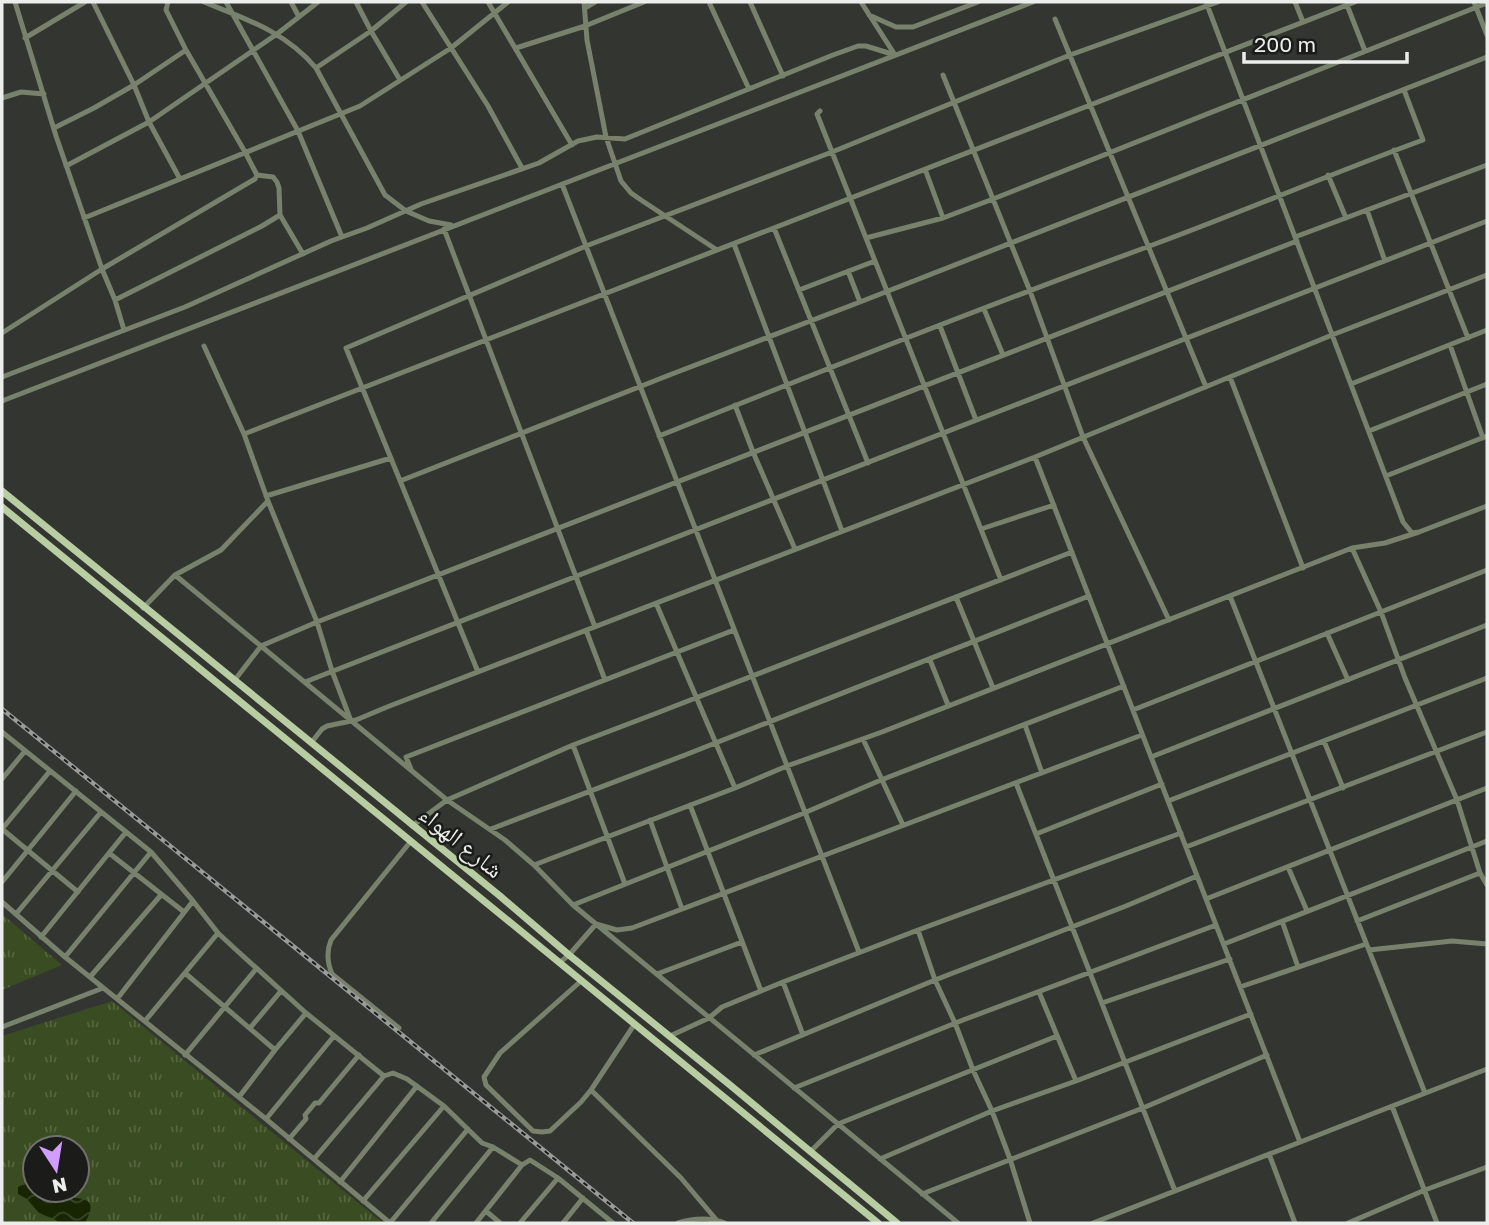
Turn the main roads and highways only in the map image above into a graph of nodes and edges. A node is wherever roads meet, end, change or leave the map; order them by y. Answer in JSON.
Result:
{"nodes":[{"id":1,"x":2,"y":491,"type":"edge"},
{"id":2,"x":2,"y":507,"type":"edge"},
{"id":3,"x":878,"y":1223,"type":"edge"},
{"id":4,"x":897,"y":1223,"type":"edge"}],
"edges":[{"from":1,"to":4,"type":"main road","name":"شارع الهواء"},
{"from":2,"to":3,"type":"main road","name":"شارع الهواء"}]}
